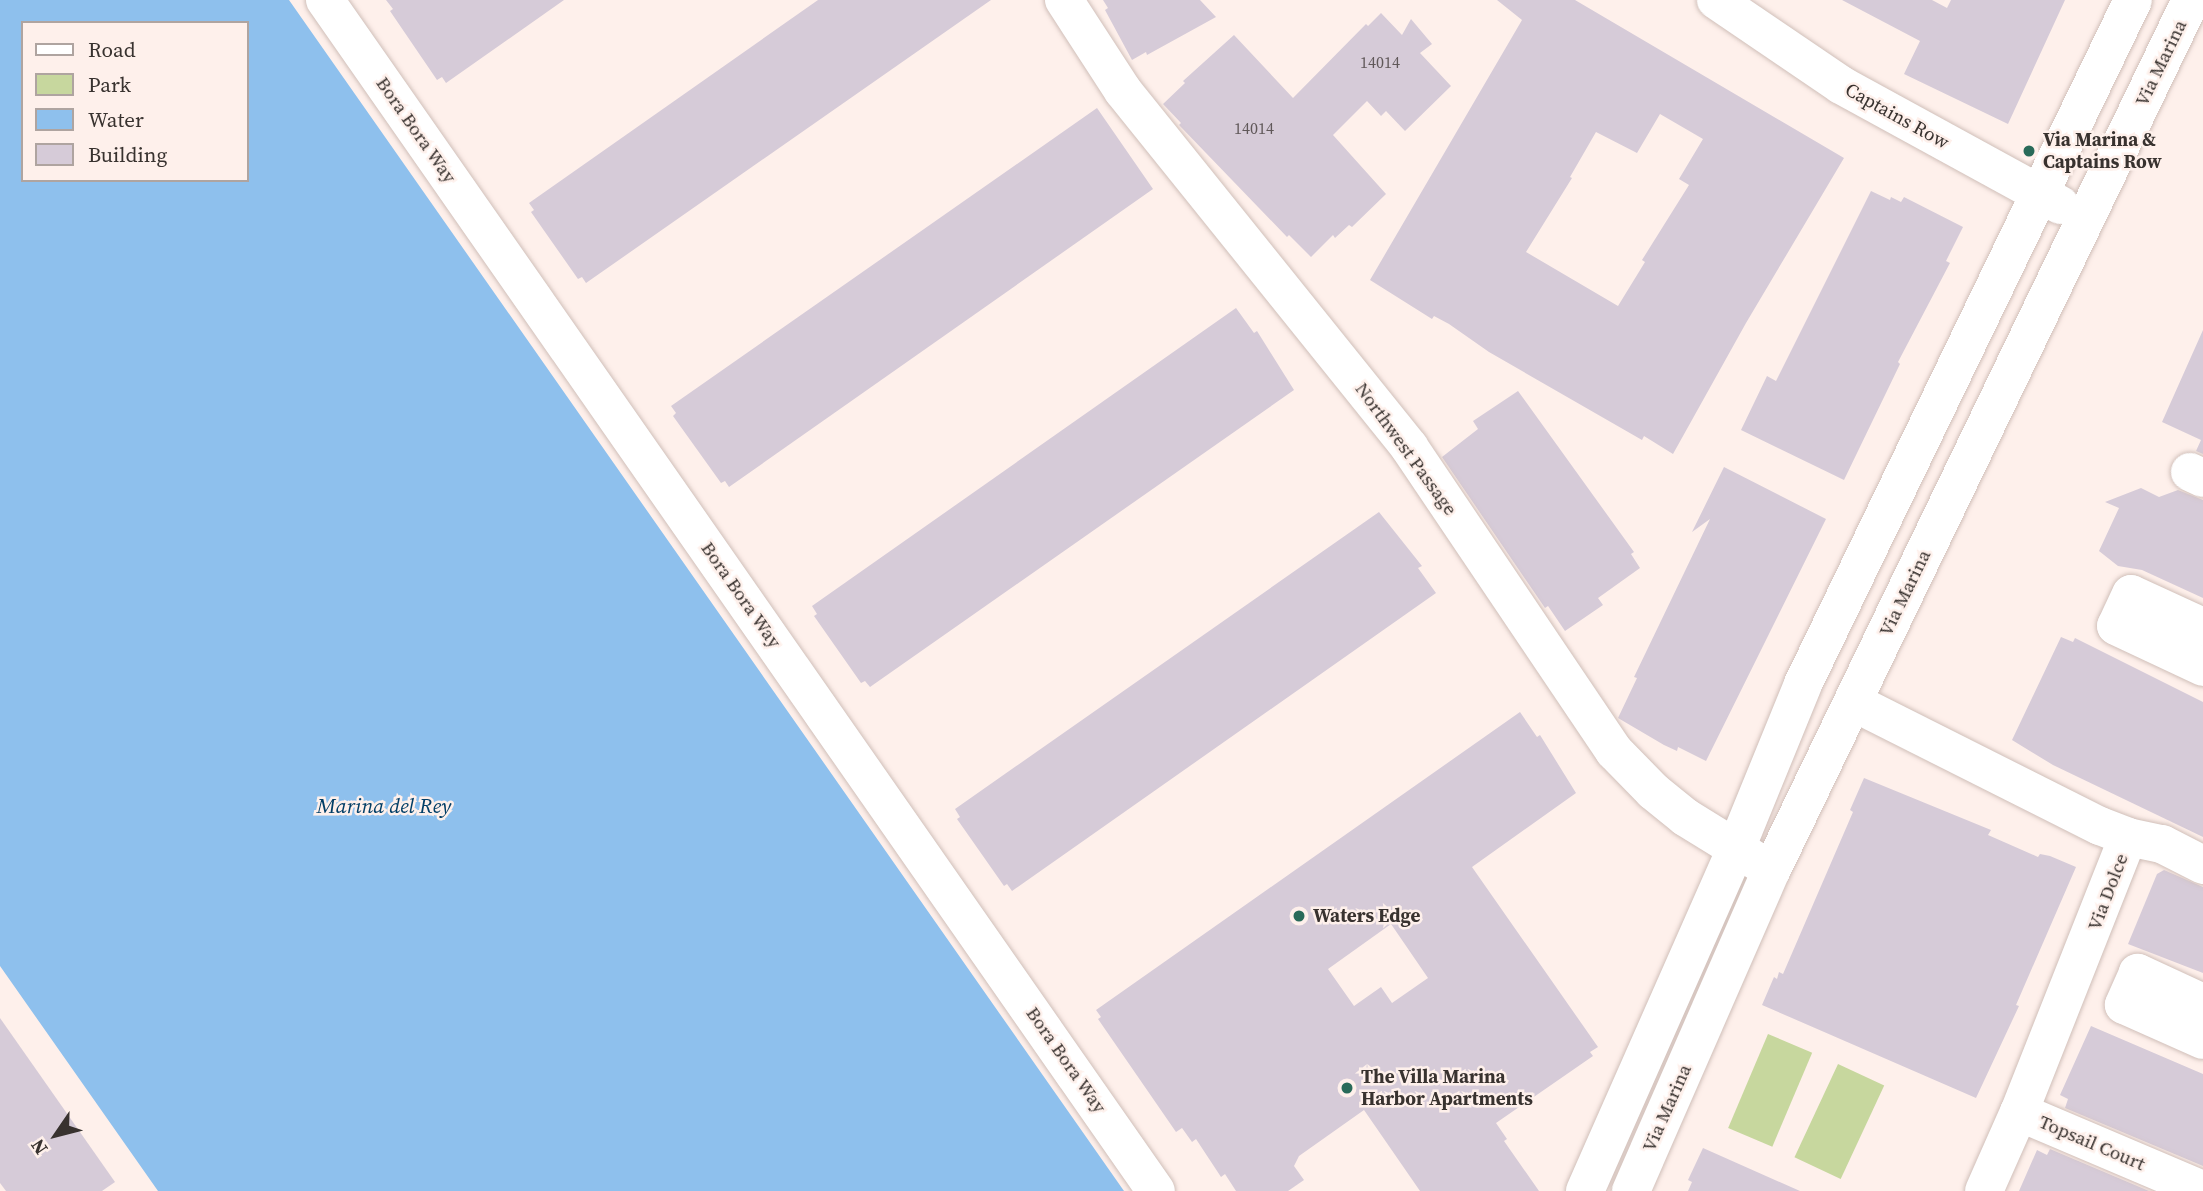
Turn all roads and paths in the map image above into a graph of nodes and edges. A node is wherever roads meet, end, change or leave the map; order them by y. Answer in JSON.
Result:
{"nodes":[{"id":1,"x":325,"y":0,"type":"edge"},
{"id":2,"x":1064,"y":0,"type":"edge"},
{"id":3,"x":1716,"y":0,"type":"edge"},
{"id":4,"x":2133,"y":0,"type":"edge"},
{"id":5,"x":2191,"y":0,"type":"edge"},
{"id":6,"x":2039,"y":193,"type":"junction"},
{"id":7,"x":2086,"y":218,"type":"junction"},
{"id":8,"x":2203,"y":627,"type":"edge"},
{"id":9,"x":2203,"y":667,"type":"edge"},
{"id":10,"x":1853,"y":702,"type":"junction"},
{"id":11,"x":2128,"y":837,"type":"junction"},
{"id":12,"x":1737,"y":846,"type":"junction"},
{"id":13,"x":2203,"y":865,"type":"edge"},
{"id":14,"x":1772,"y":869,"type":"junction"},
{"id":15,"x":2078,"y":967,"type":"junction"},
{"id":16,"x":2132,"y":988,"type":"junction"},
{"id":17,"x":2203,"y":1003,"type":"edge"},
{"id":18,"x":2203,"y":1040,"type":"edge"},
{"id":19,"x":2019,"y":1112,"type":"junction"},
{"id":20,"x":2203,"y":1190,"type":"edge"},
{"id":21,"x":1156,"y":1191,"type":"edge"},
{"id":22,"x":1585,"y":1191,"type":"edge"},
{"id":23,"x":1631,"y":1191,"type":"edge"},
{"id":24,"x":1984,"y":1191,"type":"edge"}],
"edges":[{"from":1,"to":21,"type":"street","name":"Bora Bora Way"},
{"from":2,"to":12,"type":"street","name":"Northwest Passage"},
{"from":3,"to":6,"type":"street","name":"Captains Row"},
{"from":4,"to":6,"type":"street"},
{"from":5,"to":7,"type":"street","name":"Via Marina"},
{"from":6,"to":7,"type":"street","name":"Captains Row"},
{"from":6,"to":12,"type":"street"},
{"from":7,"to":10,"type":"street","name":"Via Marina"},
{"from":8,"to":9,"type":"street"},
{"from":10,"to":11,"type":"street","name":"Via Dolce"},
{"from":10,"to":14,"type":"street","name":"Via Marina"},
{"from":11,"to":13,"type":"street"},
{"from":11,"to":15,"type":"street","name":"Via Dolce"},
{"from":12,"to":14,"type":"street","name":"Northwest Passage"},
{"from":12,"to":22,"type":"street"},
{"from":14,"to":23,"type":"street","name":"Via Marina"},
{"from":15,"to":16,"type":"street"},
{"from":15,"to":19,"type":"street","name":"Via Dolce"},
{"from":16,"to":17,"type":"street"},
{"from":16,"to":18,"type":"street"},
{"from":19,"to":20,"type":"street","name":"Topsail Court"},
{"from":19,"to":24,"type":"street","name":"Via Dolce"}]}
